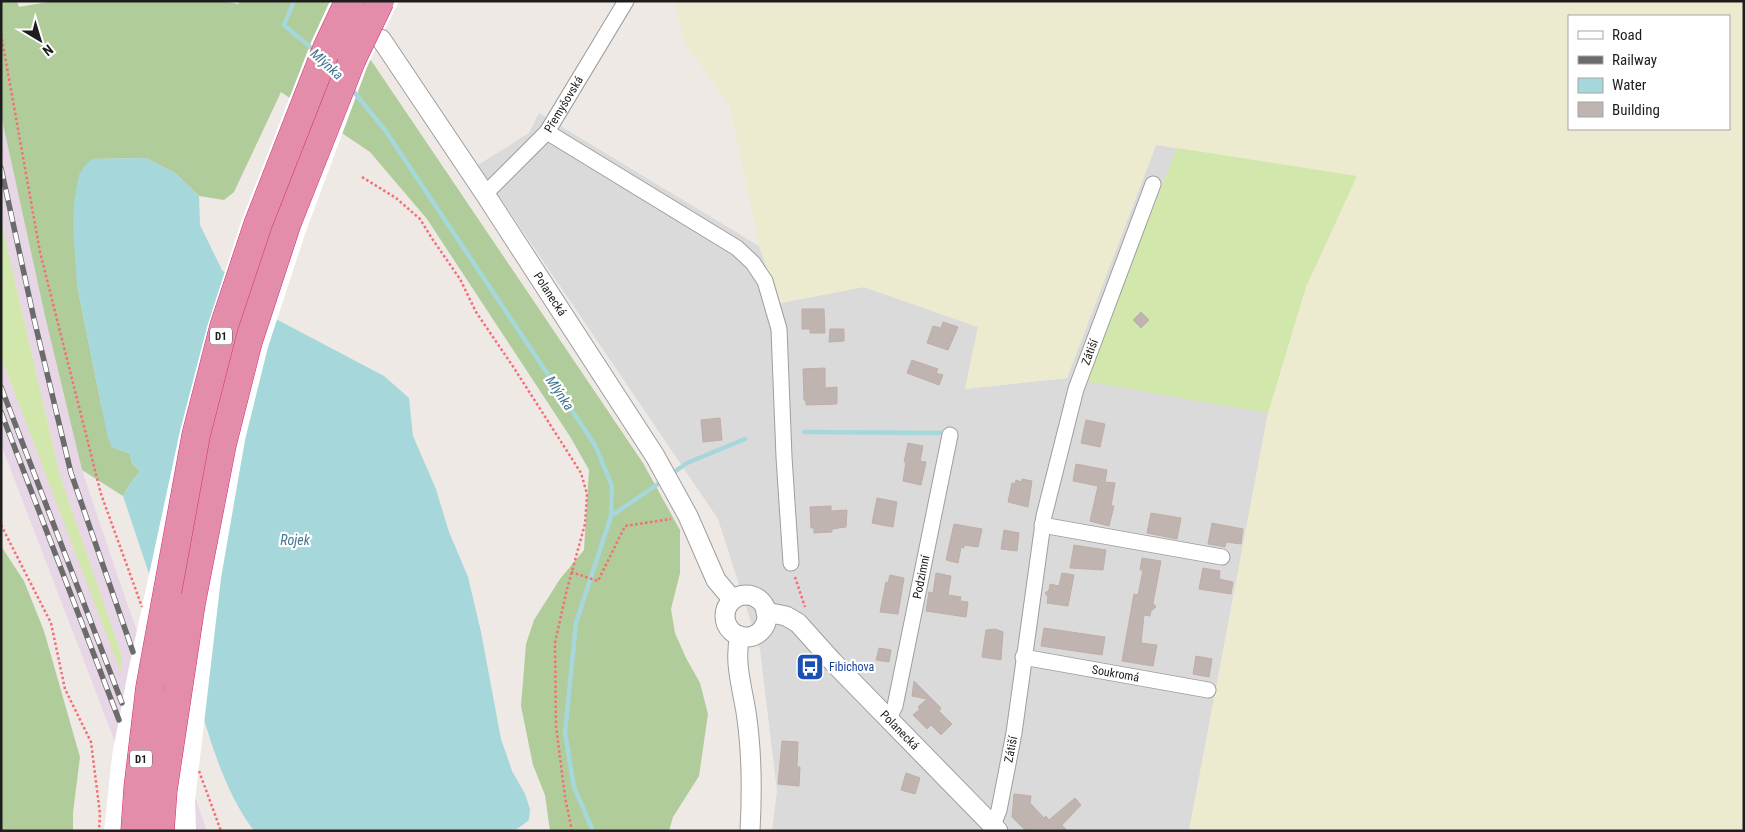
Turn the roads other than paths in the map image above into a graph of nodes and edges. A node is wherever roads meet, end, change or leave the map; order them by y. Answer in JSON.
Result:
{"nodes":[{"id":1,"x":349,"y":1,"type":"edge"},
{"id":2,"x":380,"y":1,"type":"edge"},
{"id":3,"x":626,"y":1,"type":"edge"},
{"id":4,"x":380,"y":39,"type":"dead end"},
{"id":5,"x":547,"y":132,"type":"junction"},
{"id":6,"x":1153,"y":184,"type":"dead end"},
{"id":7,"x":485,"y":194,"type":"junction"},
{"id":8,"x":950,"y":435,"type":"dead end"},
{"id":9,"x":1042,"y":525,"type":"junction"},
{"id":10,"x":1222,"y":557,"type":"dead end"},
{"id":11,"x":791,"y":564,"type":"road end"},
{"id":12,"x":732,"y":599,"type":"junction"},
{"id":13,"x":190,"y":604,"type":"junction"},
{"id":14,"x":766,"y":612,"type":"junction"},
{"id":15,"x":740,"y":636,"type":"junction"},
{"id":16,"x":1023,"y":657,"type":"junction"},
{"id":17,"x":150,"y":686,"type":"junction"},
{"id":18,"x":1208,"y":690,"type":"dead end"},
{"id":19,"x":889,"y":718,"type":"junction"},
{"id":20,"x":996,"y":828,"type":"edge"},
{"id":21,"x":121,"y":831,"type":"edge"},
{"id":22,"x":135,"y":831,"type":"edge"},
{"id":23,"x":160,"y":831,"type":"edge"},
{"id":24,"x":175,"y":831,"type":"edge"},
{"id":25,"x":750,"y":831,"type":"edge"}],
"edges":[{"from":1,"to":17,"type":"highway","number":"D1","bridge":true},
{"from":2,"to":13,"type":"highway","number":"D1","bridge":true},
{"from":3,"to":5,"type":"street","name":"Přemyšovská"},
{"from":4,"to":7,"type":"street","name":"Polanecká"},
{"from":5,"to":7,"type":"street","name":"Přemyšovská"},
{"from":5,"to":11,"type":"street"},
{"from":6,"to":9,"type":"street","name":"Zátiší"},
{"from":7,"to":12,"type":"street","name":"Polanecká"},
{"from":8,"to":19,"type":"street","name":"Podzimní"},
{"from":9,"to":10,"type":"street"},
{"from":9,"to":16,"type":"street","name":"Zátiší"},
{"from":12,"to":14,"type":"street"},
{"from":12,"to":15,"type":"street"},
{"from":13,"to":23,"type":"highway","number":"D1","bridge":true},
{"from":13,"to":24,"type":"highway","bridge":true},
{"from":14,"to":15,"type":"street"},
{"from":14,"to":19,"type":"street","name":"Polanecká"},
{"from":15,"to":25,"type":"street"},
{"from":16,"to":18,"type":"street","name":"Soukromá"},
{"from":16,"to":20,"type":"street","name":"Zátiší"},
{"from":17,"to":21,"type":"highway"},
{"from":17,"to":22,"type":"highway","number":"D1","bridge":true},
{"from":19,"to":20,"type":"street","name":"Polanecká"}]}
